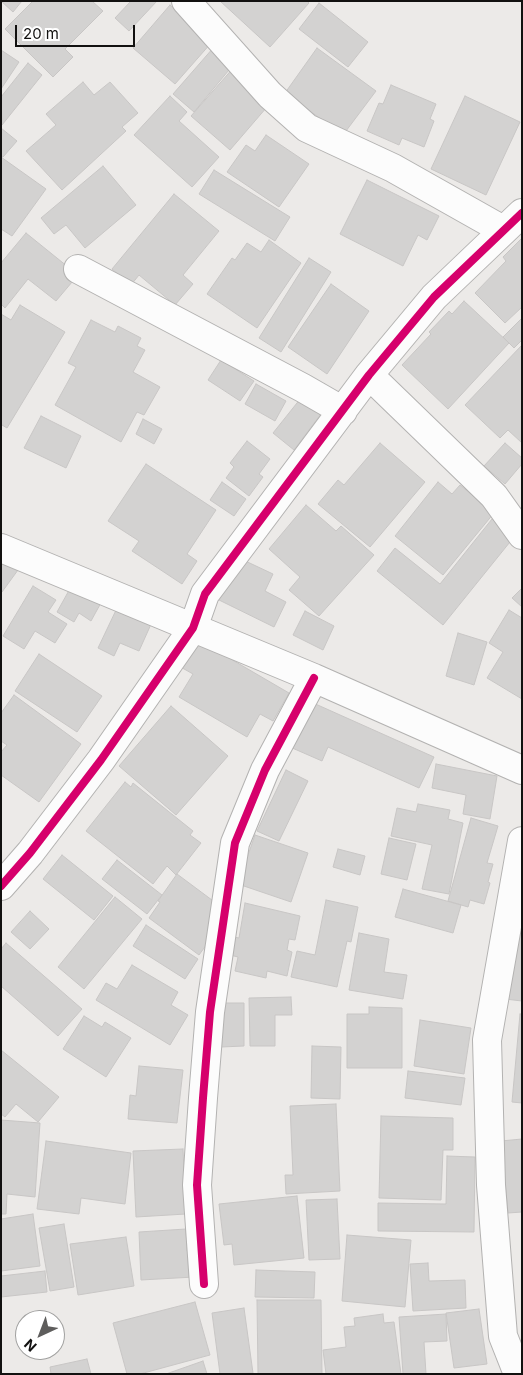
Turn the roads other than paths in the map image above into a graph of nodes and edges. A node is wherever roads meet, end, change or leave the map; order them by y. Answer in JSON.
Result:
{"nodes":[{"id":1,"x":186,"y":1,"type":"edge"},
{"id":2,"x":512,"y":222,"type":"edge"},
{"id":3,"x":78,"y":269,"type":"dead end"},
{"id":4,"x":370,"y":376,"type":"junction"},
{"id":5,"x":342,"y":411,"type":"junction"},
{"id":6,"x":522,"y":535,"type":"edge"},
{"id":7,"x":1,"y":548,"type":"edge"},
{"id":8,"x":193,"y":628,"type":"junction"},
{"id":9,"x":314,"y":678,"type":"junction"},
{"id":10,"x":522,"y":770,"type":"edge"},
{"id":11,"x":522,"y":841,"type":"edge"},
{"id":12,"x":1,"y":886,"type":"edge"},
{"id":13,"x":204,"y":1284,"type":"dead end"},
{"id":14,"x":518,"y":1374,"type":"edge"}],
"edges":[{"from":1,"to":2,"type":"street"},
{"from":2,"to":4,"type":"street"},
{"from":3,"to":5,"type":"street"},
{"from":4,"to":5,"type":"street"},
{"from":4,"to":6,"type":"street"},
{"from":5,"to":8,"type":"street"},
{"from":7,"to":8,"type":"street"},
{"from":8,"to":9,"type":"street"},
{"from":8,"to":12,"type":"street"},
{"from":9,"to":10,"type":"street"},
{"from":9,"to":13,"type":"street"},
{"from":11,"to":14,"type":"street"}]}
